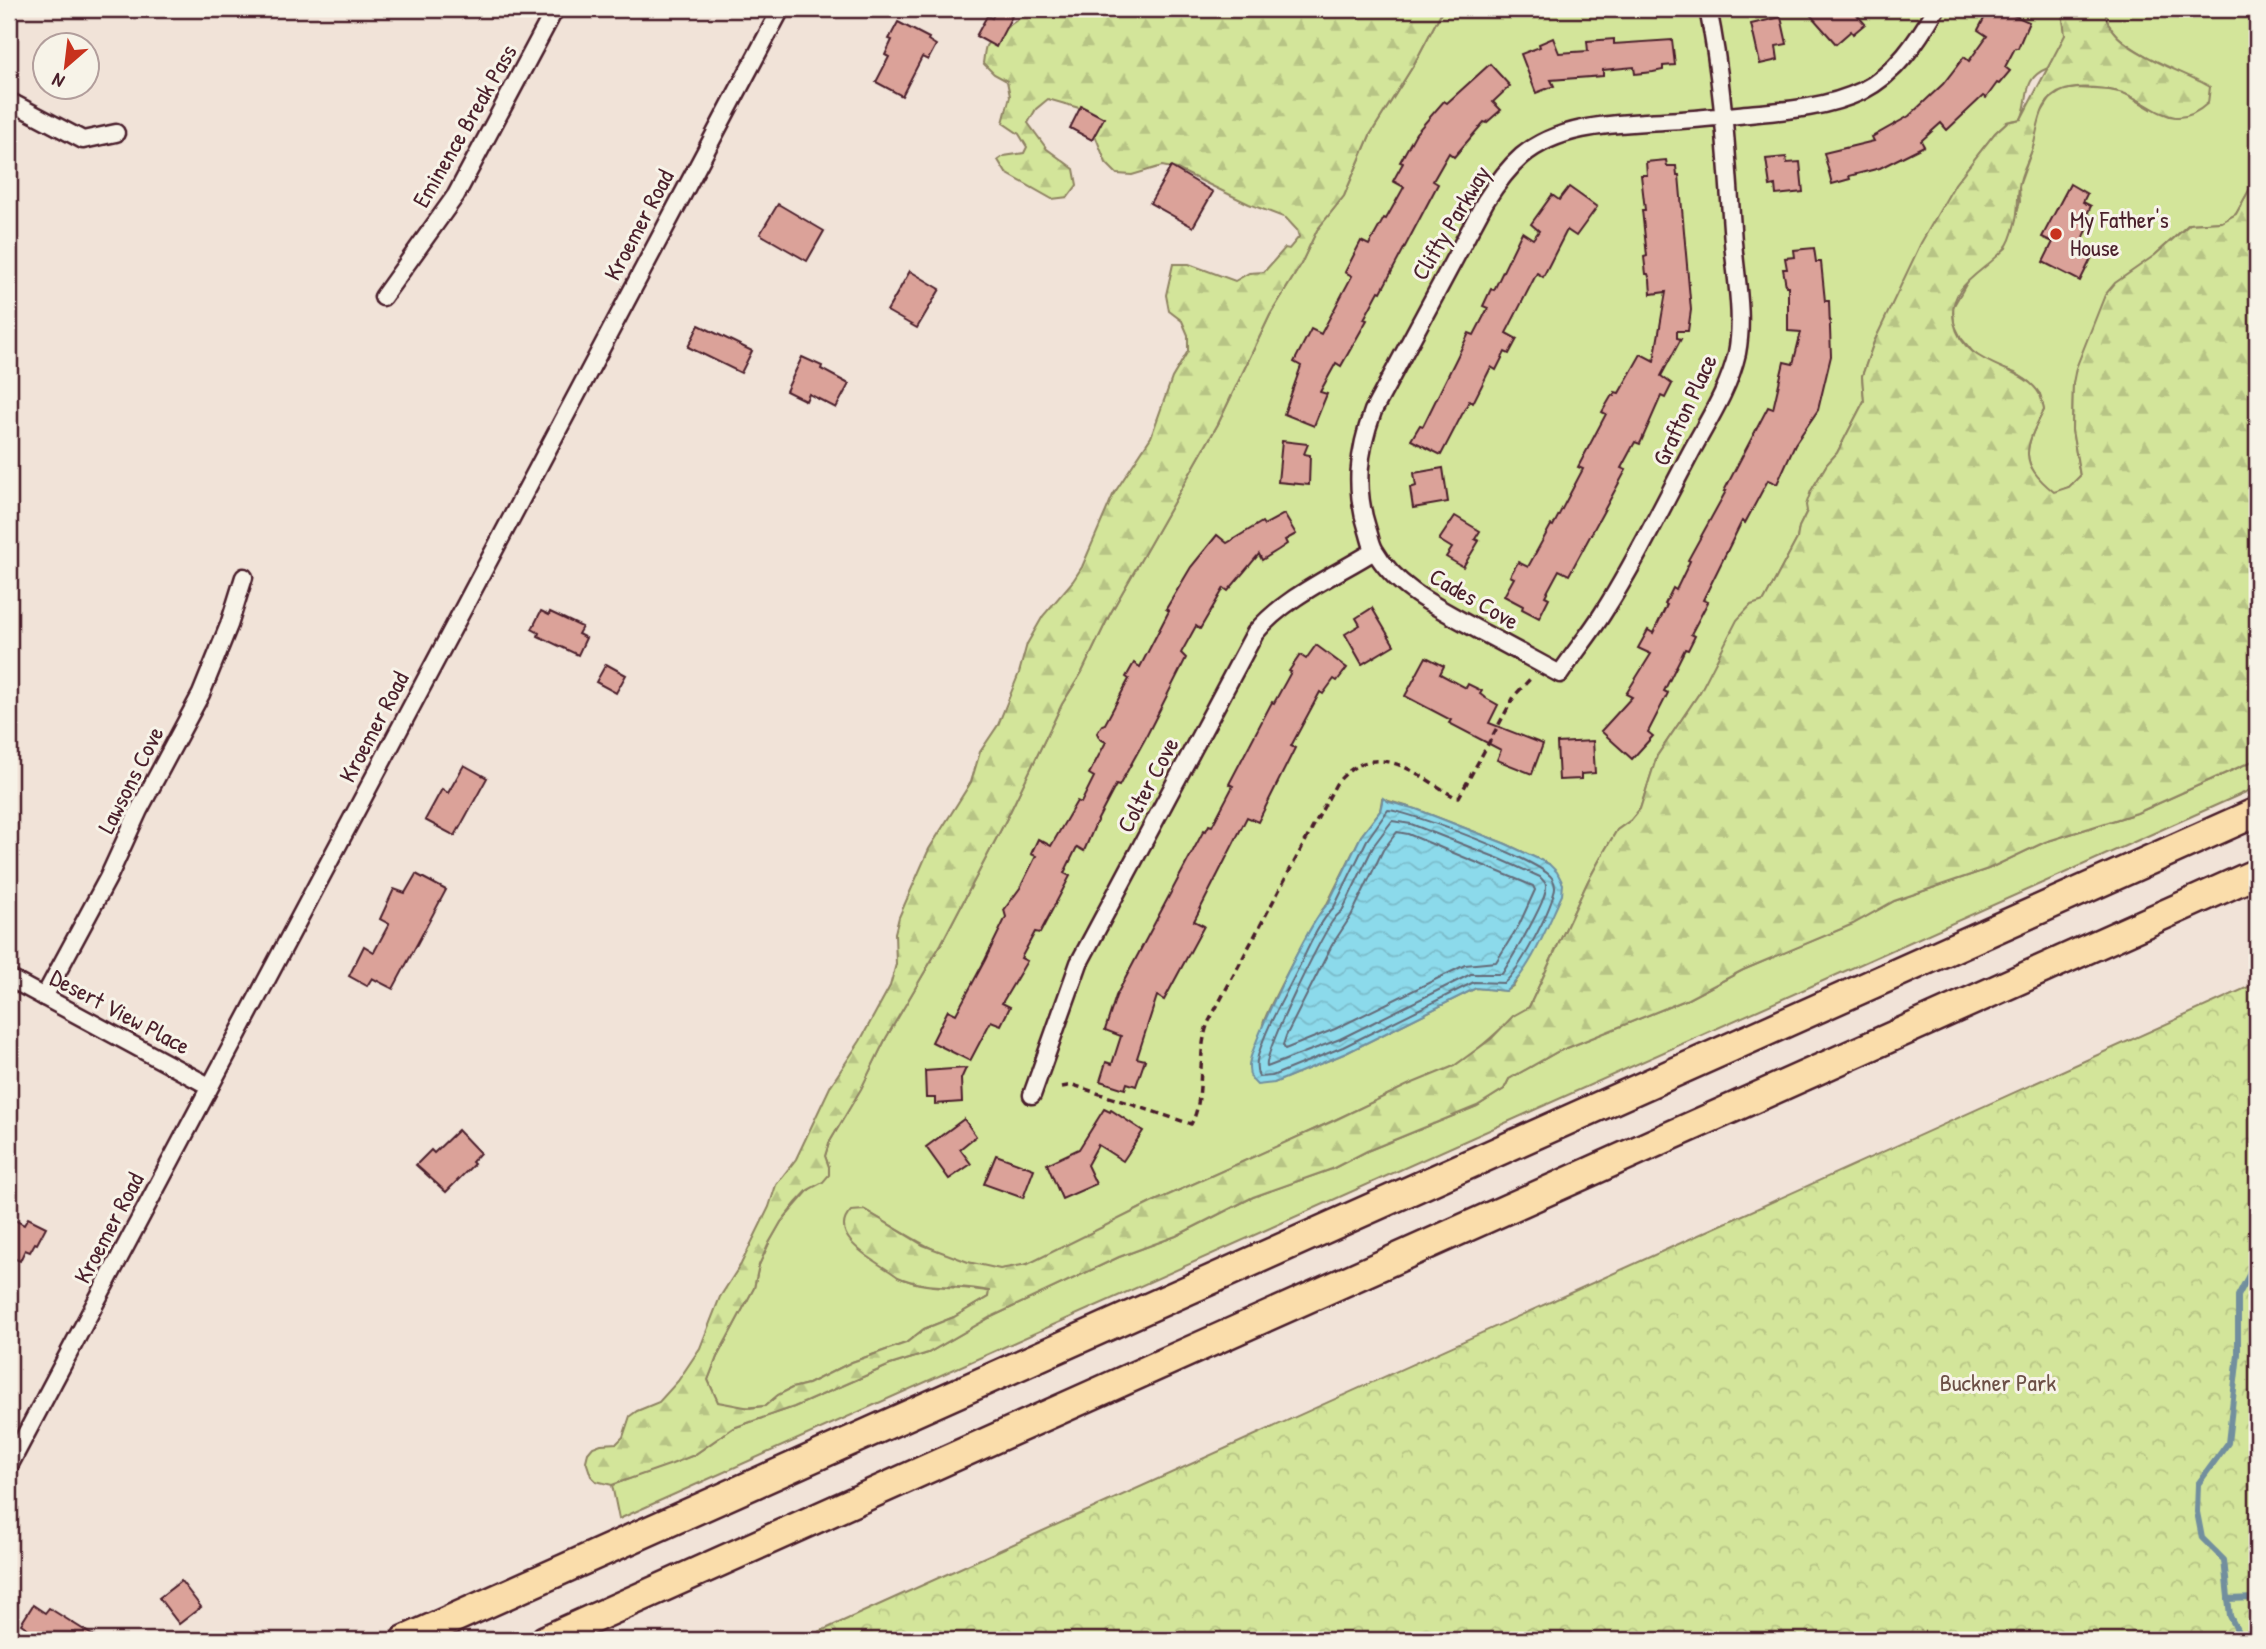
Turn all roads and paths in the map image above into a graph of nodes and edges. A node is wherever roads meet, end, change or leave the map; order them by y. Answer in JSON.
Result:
{"nodes":[{"id":1,"x":555,"y":9,"type":"edge"},
{"id":2,"x":781,"y":9,"type":"edge"},
{"id":3,"x":1708,"y":9,"type":"edge"},
{"id":4,"x":1936,"y":9,"type":"edge"},
{"id":5,"x":9,"y":101,"type":"edge"},
{"id":6,"x":1723,"y":116,"type":"junction"},
{"id":7,"x":116,"y":132,"type":"dead end"},
{"id":8,"x":383,"y":297,"type":"dead end"},
{"id":9,"x":1374,"y":551,"type":"junction"},
{"id":10,"x":244,"y":577,"type":"dead end"},
{"id":11,"x":1560,"y":674,"type":"joint"},
{"id":12,"x":1530,"y":679,"type":"dead end"},
{"id":13,"x":2257,"y":812,"type":"edge"},
{"id":14,"x":2257,"y":873,"type":"edge"},
{"id":15,"x":9,"y":978,"type":"edge"},
{"id":16,"x":44,"y":997,"type":"junction"},
{"id":17,"x":209,"y":1086,"type":"junction"},
{"id":18,"x":1062,"y":1087,"type":"dead end"},
{"id":19,"x":1032,"y":1095,"type":"dead end"},
{"id":20,"x":9,"y":1466,"type":"edge"},
{"id":21,"x":405,"y":1640,"type":"edge"},
{"id":22,"x":545,"y":1640,"type":"edge"}],
"edges":[{"from":1,"to":8,"type":"street","name":"Eminence Break Pass"},
{"from":2,"to":17,"type":"street","name":"Kroemer Road"},
{"from":3,"to":6,"type":"street","name":"Grafton Place"},
{"from":4,"to":6,"type":"street","name":"Clifty Parkway"},
{"from":5,"to":7,"type":"street"},
{"from":6,"to":9,"type":"street","name":"Clifty Parkway"},
{"from":6,"to":11,"type":"street","name":"Grafton Place"},
{"from":9,"to":11,"type":"street","name":"Cades Cove"},
{"from":9,"to":19,"type":"street","name":"Colter Cove"},
{"from":10,"to":16,"type":"street","name":"Lawsons Cove"},
{"from":12,"to":18,"type":"path"},
{"from":13,"to":21,"type":"highway"},
{"from":14,"to":22,"type":"highway"},
{"from":15,"to":16,"type":"street","name":"Desert View Place"},
{"from":16,"to":17,"type":"street","name":"Desert View Place"},
{"from":17,"to":20,"type":"street","name":"Kroemer Road"}]}
